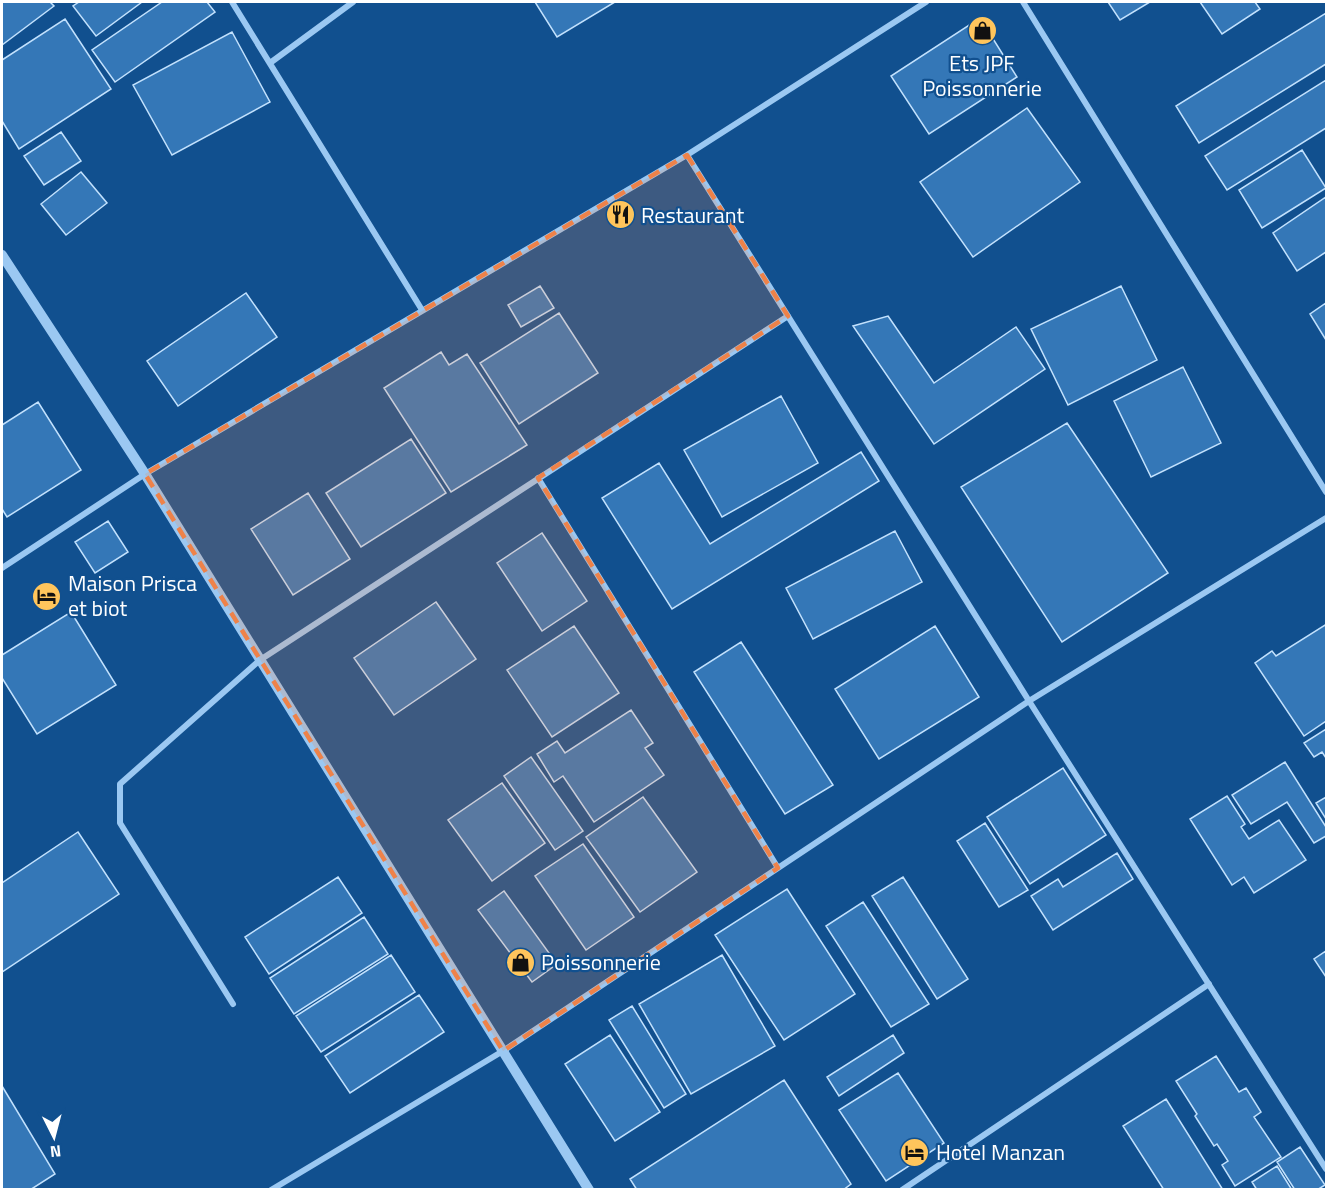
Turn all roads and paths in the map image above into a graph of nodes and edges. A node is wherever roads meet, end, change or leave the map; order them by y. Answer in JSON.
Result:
{"nodes":[{"id":1,"x":232,"y":2,"type":"edge"},
{"id":2,"x":353,"y":2,"type":"edge"},
{"id":3,"x":926,"y":2,"type":"edge"},
{"id":4,"x":1023,"y":2,"type":"edge"},
{"id":5,"x":270,"y":63,"type":"junction"},
{"id":6,"x":687,"y":155,"type":"junction"},
{"id":7,"x":2,"y":255,"type":"edge"},
{"id":8,"x":422,"y":310,"type":"junction"},
{"id":9,"x":788,"y":316,"type":"junction"},
{"id":10,"x":145,"y":474,"type":"junction"},
{"id":11,"x":538,"y":478,"type":"junction"},
{"id":12,"x":1326,"y":492,"type":"edge"},
{"id":13,"x":1326,"y":518,"type":"edge"},
{"id":14,"x":2,"y":568,"type":"edge"},
{"id":15,"x":260,"y":660,"type":"junction"},
{"id":16,"x":1029,"y":701,"type":"junction"},
{"id":17,"x":778,"y":868,"type":"junction"},
{"id":18,"x":1209,"y":984,"type":"junction"},
{"id":19,"x":233,"y":1004,"type":"dead end"},
{"id":20,"x":503,"y":1051,"type":"junction"},
{"id":21,"x":1326,"y":1169,"type":"edge"},
{"id":22,"x":271,"y":1190,"type":"edge"},
{"id":23,"x":589,"y":1190,"type":"edge"},
{"id":24,"x":902,"y":1190,"type":"edge"}],
"edges":[{"from":1,"to":5,"type":"street"},
{"from":2,"to":5,"type":"street"},
{"from":3,"to":6,"type":"street"},
{"from":4,"to":12,"type":"street"},
{"from":5,"to":8,"type":"street"},
{"from":6,"to":8,"type":"street"},
{"from":6,"to":9,"type":"street"},
{"from":7,"to":10,"type":"street"},
{"from":8,"to":10,"type":"street"},
{"from":9,"to":11,"type":"street"},
{"from":9,"to":16,"type":"street"},
{"from":10,"to":14,"type":"street"},
{"from":10,"to":15,"type":"street"},
{"from":11,"to":15,"type":"street"},
{"from":11,"to":17,"type":"street"},
{"from":13,"to":16,"type":"street"},
{"from":15,"to":19,"type":"street"},
{"from":15,"to":20,"type":"street"},
{"from":16,"to":17,"type":"street"},
{"from":16,"to":18,"type":"street"},
{"from":17,"to":20,"type":"street"},
{"from":18,"to":21,"type":"street"},
{"from":18,"to":24,"type":"street"},
{"from":20,"to":22,"type":"street"},
{"from":20,"to":23,"type":"street"}]}
